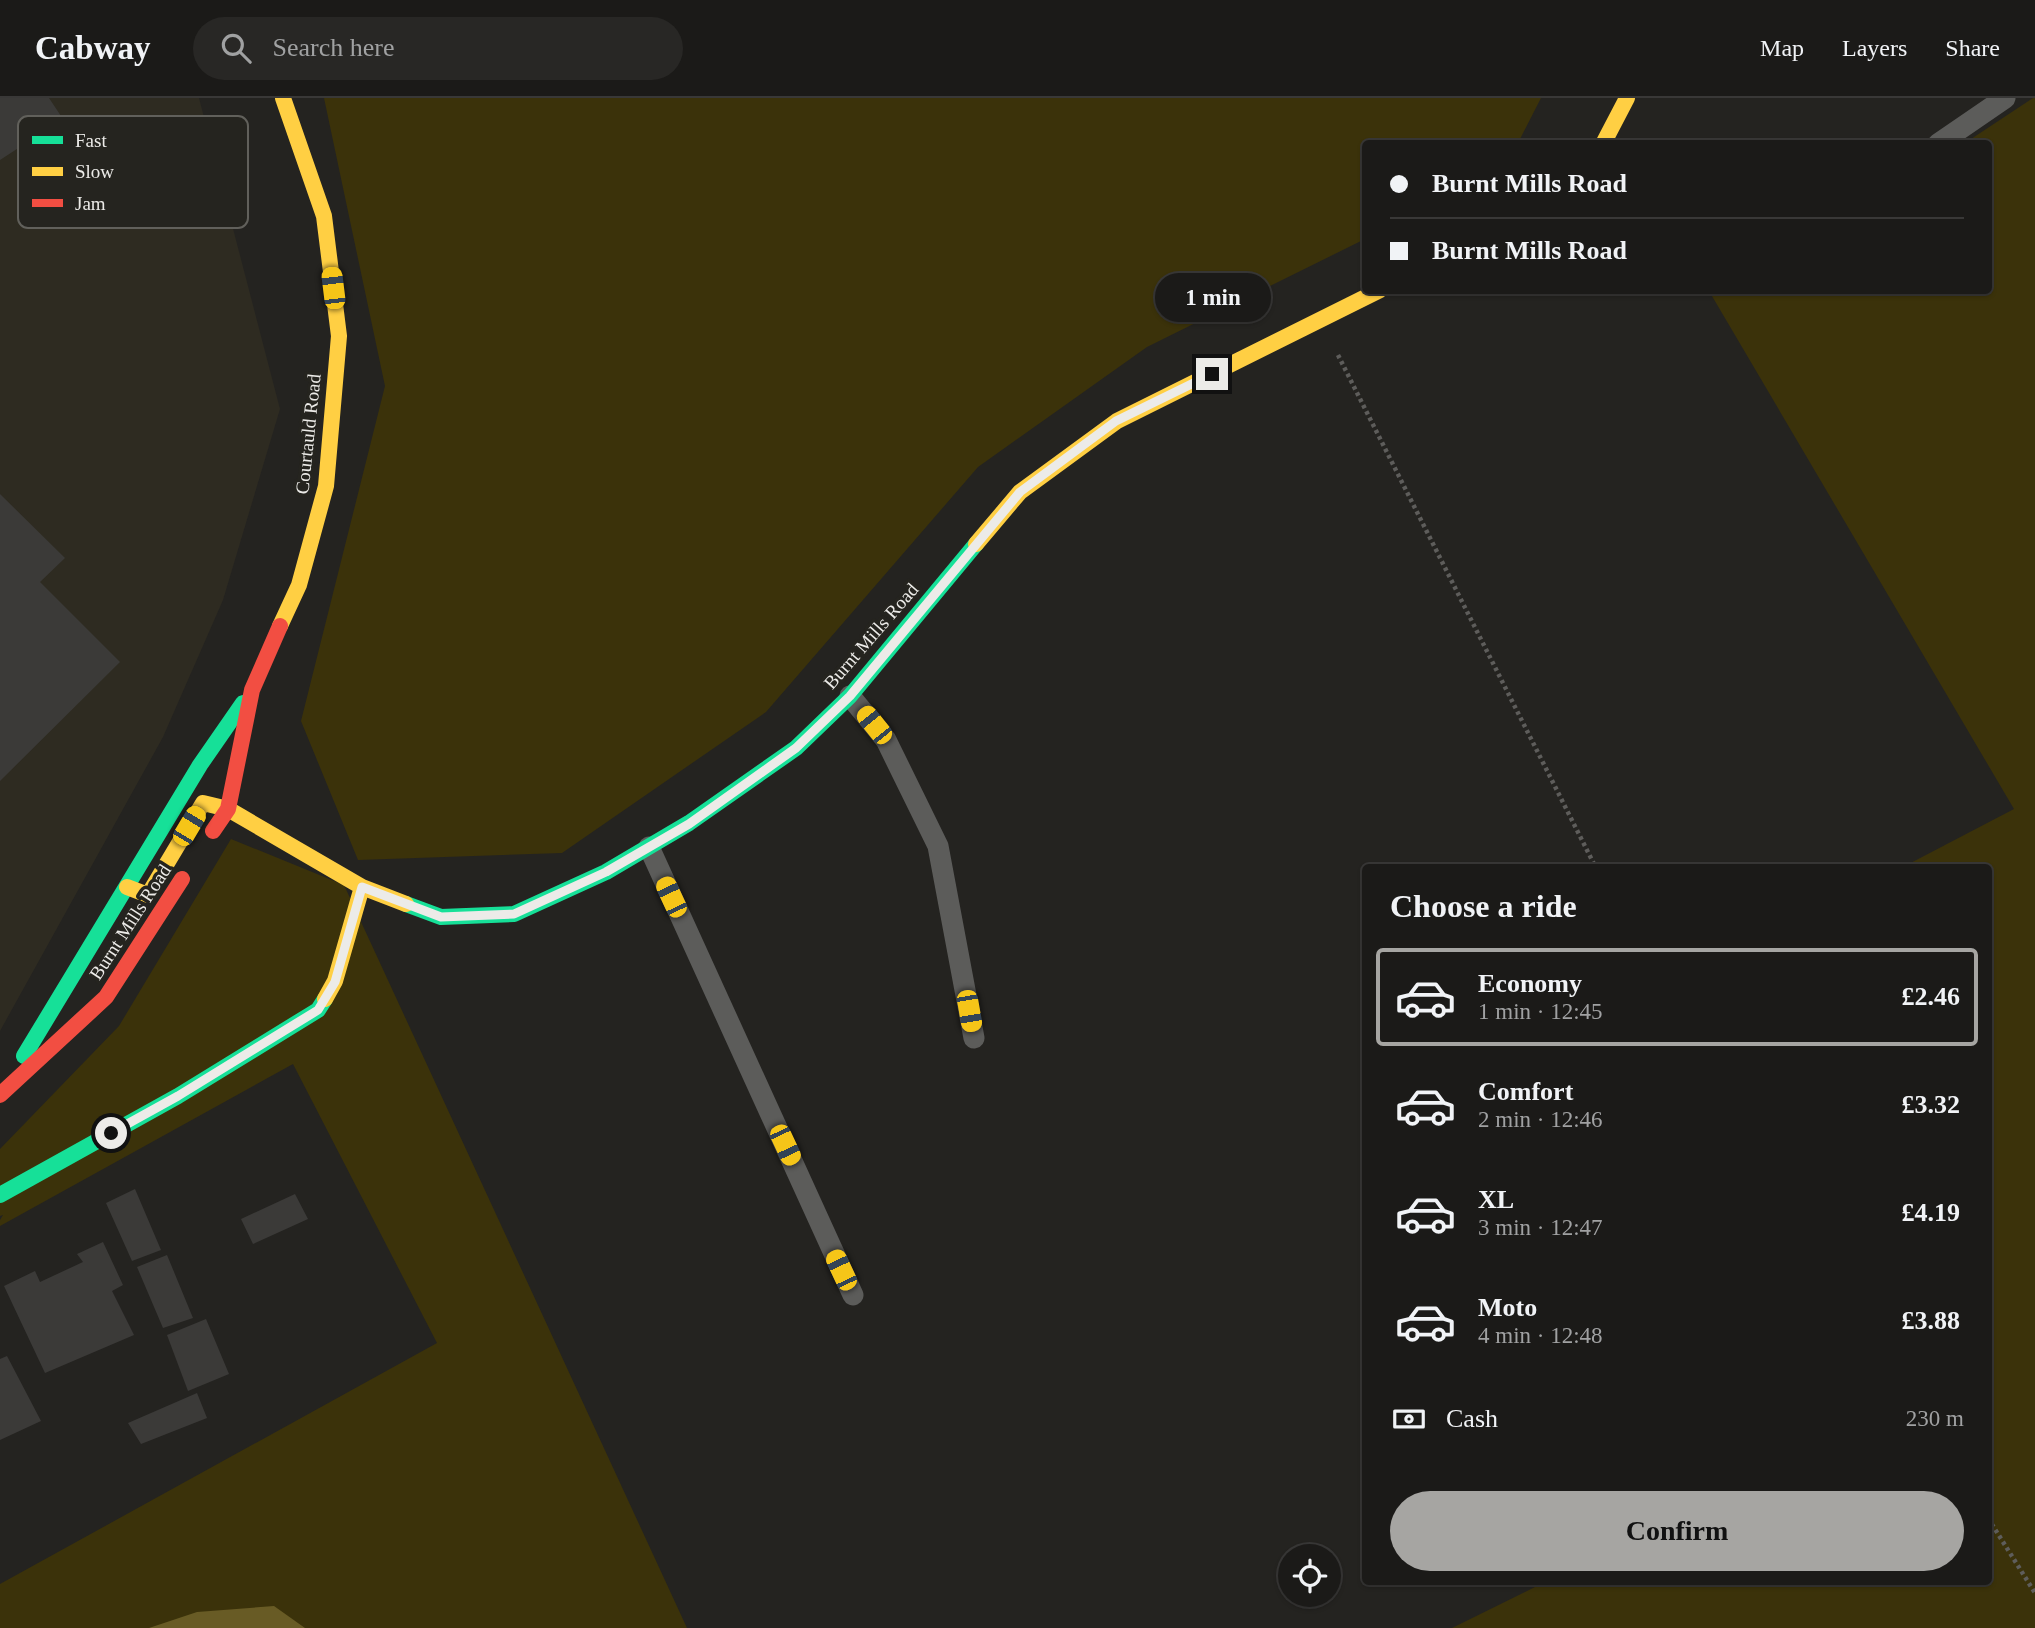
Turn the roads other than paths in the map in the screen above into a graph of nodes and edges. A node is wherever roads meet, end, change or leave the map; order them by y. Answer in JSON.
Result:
{"nodes":[{"id":1,"x":283,"y":98,"type":"edge"},
{"id":2,"x":1627,"y":98,"type":"edge"},
{"id":3,"x":2006,"y":98,"type":"edge"},
{"id":4,"x":1605,"y":140,"type":"edge"},
{"id":5,"x":1944,"y":140,"type":"edge"},
{"id":6,"x":1372,"y":294,"type":"edge"},
{"id":7,"x":252,"y":690,"type":"junction"},
{"id":8,"x":850,"y":696,"type":"junction"},
{"id":9,"x":228,"y":808,"type":"junction"},
{"id":10,"x":206,"y":842,"type":"dead end"},
{"id":11,"x":649,"y":847,"type":"junction"},
{"id":12,"x":192,"y":864,"type":"dead end"},
{"id":13,"x":127,"y":887,"type":"junction"},
{"id":14,"x":362,"y":887,"type":"junction"},
{"id":15,"x":974,"y":1038,"type":"dead end"},
{"id":16,"x":0,"y":1094,"type":"edge"},
{"id":17,"x":0,"y":1195,"type":"edge"},
{"id":18,"x":852,"y":1295,"type":"dead end"}],
"edges":[{"from":1,"to":7,"type":"street","name":"Courtauld Road"},
{"from":2,"to":4,"type":"street"},
{"from":3,"to":5,"type":"lane"},
{"from":6,"to":8,"type":"street","name":"Burnt Mills Road"},
{"from":7,"to":9,"type":"street","name":"Courtauld Road"},
{"from":7,"to":13,"type":"street","name":"Burnt Mills Road"},
{"from":8,"to":11,"type":"street","name":"Burnt Mills Road"},
{"from":8,"to":15,"type":"lane"},
{"from":9,"to":10,"type":"street"},
{"from":9,"to":13,"type":"street"},
{"from":9,"to":14,"type":"street","name":"Burnt Mills Road"},
{"from":11,"to":14,"type":"street","name":"Burnt Mills Road"},
{"from":11,"to":18,"type":"lane"},
{"from":12,"to":16,"type":"street","name":"Burnt Mills Road"},
{"from":13,"to":16,"type":"street","name":"Burnt Mills Road"},
{"from":14,"to":17,"type":"street"}]}
